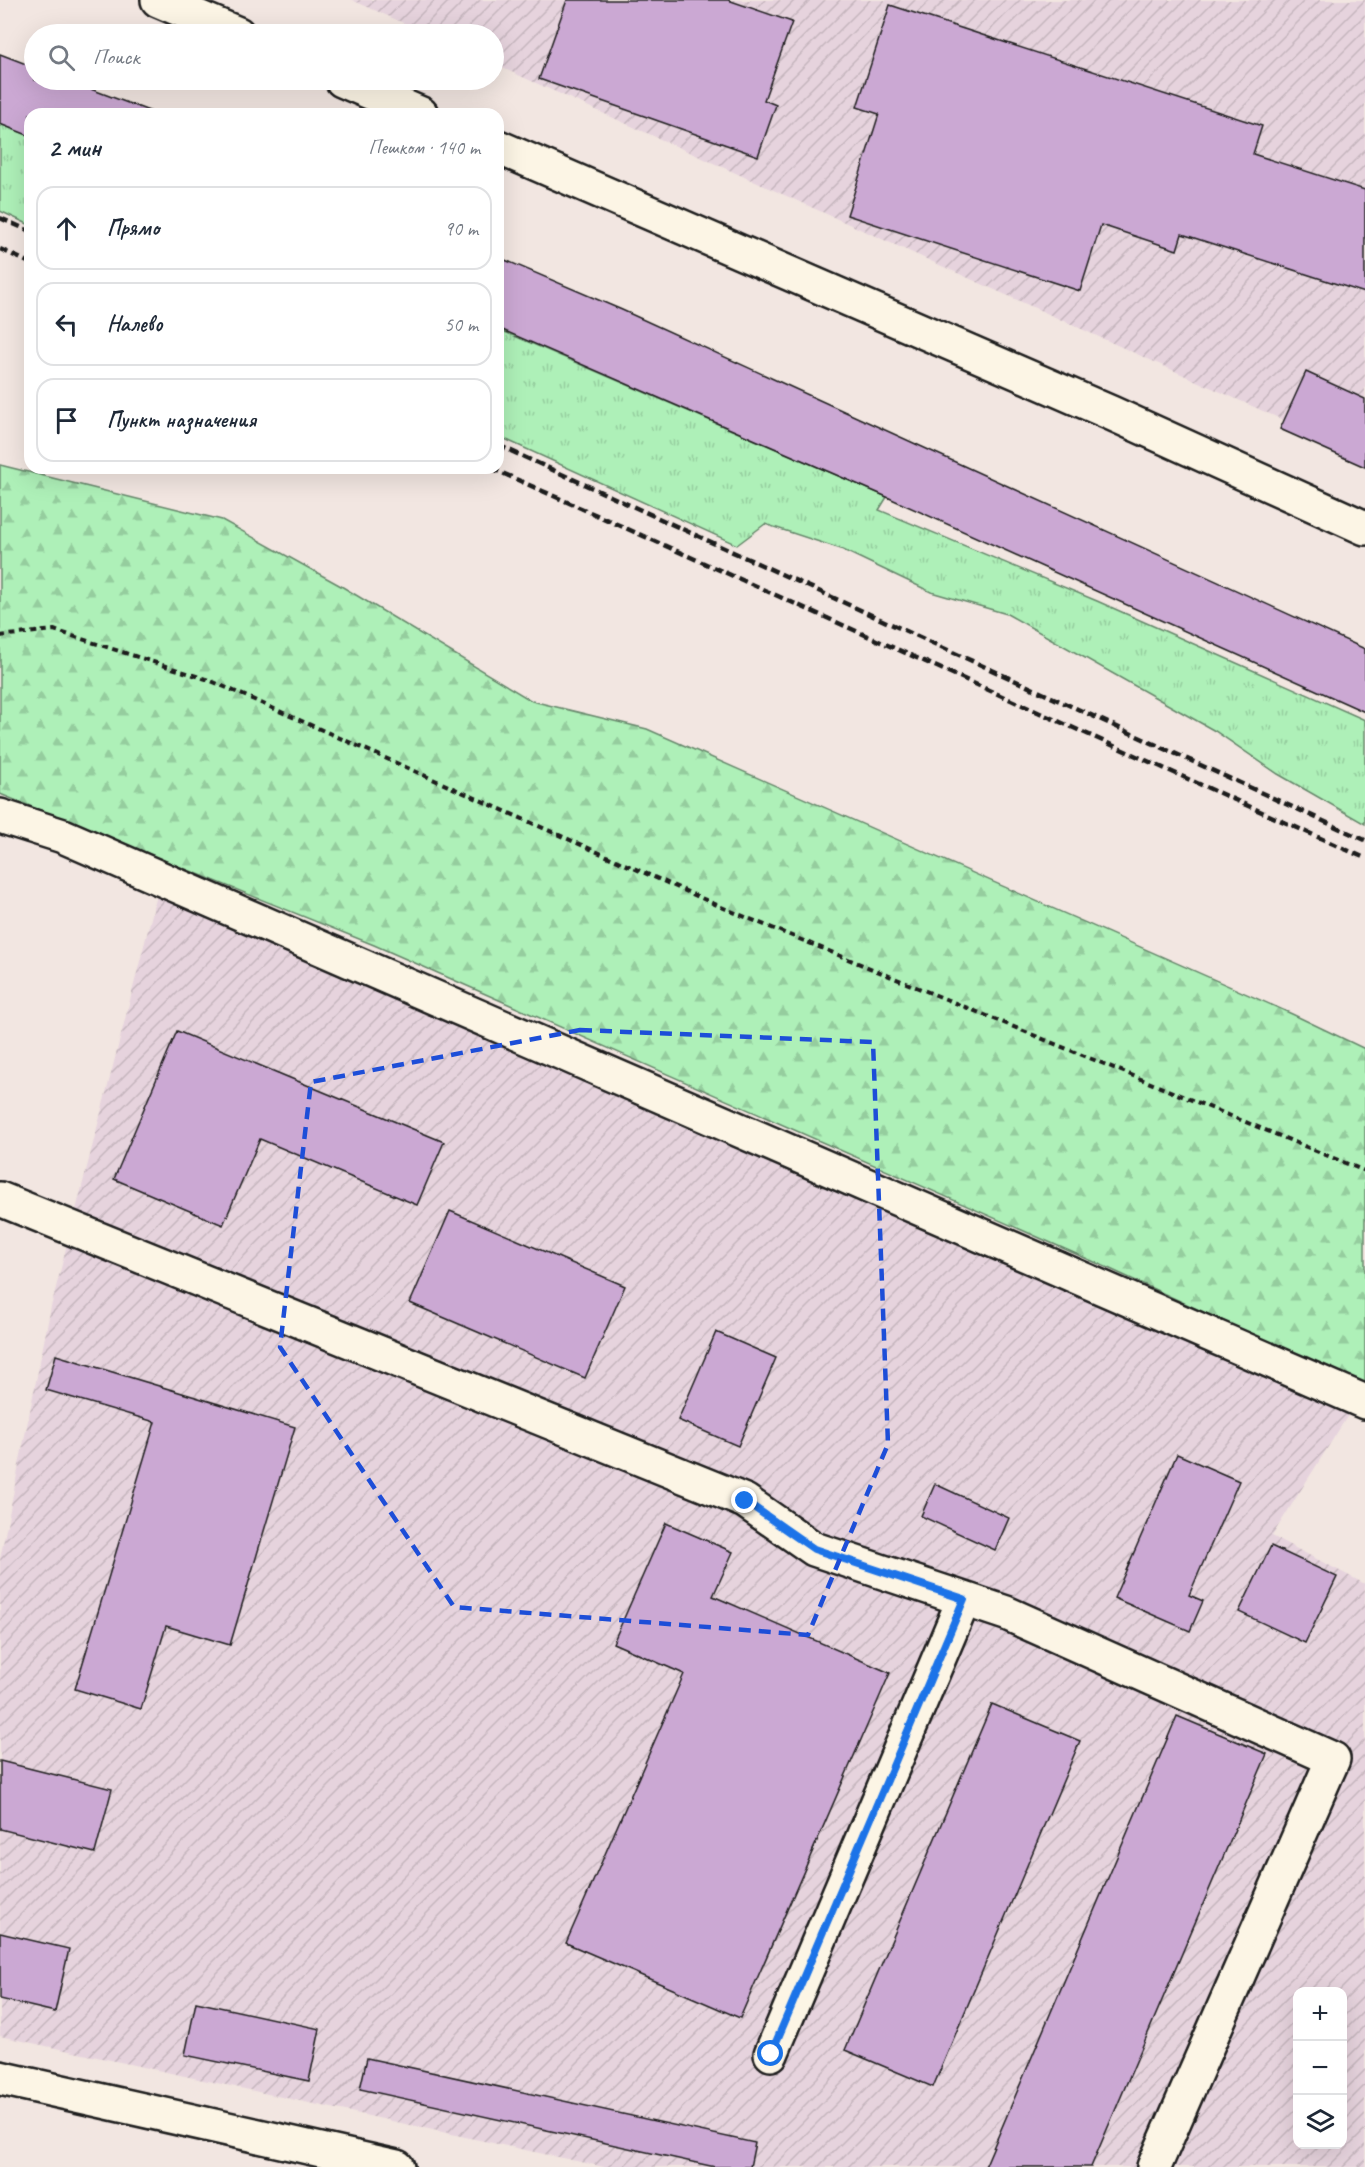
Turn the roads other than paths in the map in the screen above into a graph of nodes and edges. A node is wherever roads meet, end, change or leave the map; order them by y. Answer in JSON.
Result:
{"nodes":[{"id":1,"x":158,"y":0,"type":"edge"},
{"id":2,"x":214,"y":24,"type":"edge"},
{"id":3,"x":365,"y":90,"type":"edge"},
{"id":4,"x":407,"y":108,"type":"edge"},
{"id":5,"x":504,"y":150,"type":"edge"},
{"id":6,"x":1365,"y":528,"type":"edge"},
{"id":7,"x":0,"y":816,"type":"edge"},
{"id":8,"x":0,"y":1199,"type":"edge"},
{"id":9,"x":1365,"y":1402,"type":"edge"},
{"id":10,"x":964,"y":1599,"type":"junction"},
{"id":11,"x":771,"y":2054,"type":"dead end"},
{"id":12,"x":0,"y":2078,"type":"edge"},
{"id":13,"x":397,"y":2167,"type":"edge"},
{"id":14,"x":1154,"y":2167,"type":"edge"}],
"edges":[{"from":1,"to":2,"type":"street"},
{"from":3,"to":4,"type":"street"},
{"from":5,"to":6,"type":"street"},
{"from":7,"to":9,"type":"street"},
{"from":8,"to":10,"type":"street"},
{"from":10,"to":11,"type":"street"},
{"from":10,"to":14,"type":"street"},
{"from":12,"to":13,"type":"street"}]}
